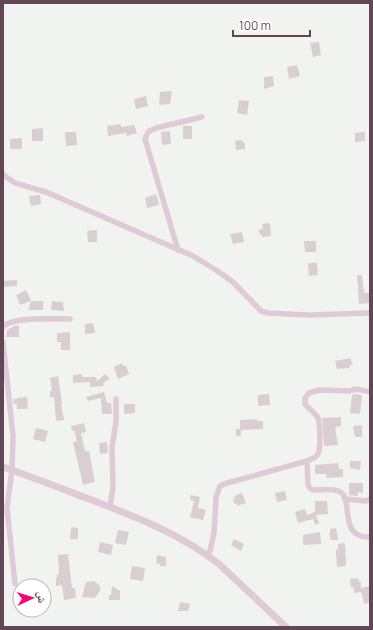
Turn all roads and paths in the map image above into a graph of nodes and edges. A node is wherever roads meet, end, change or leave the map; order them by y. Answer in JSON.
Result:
{"nodes":[{"id":1,"x":202,"y":117,"type":"dead end"},
{"id":2,"x":3,"y":174,"type":"edge"},
{"id":3,"x":178,"y":250,"type":"junction"},
{"id":4,"x":370,"y":313,"type":"edge"},
{"id":5,"x":70,"y":319,"type":"dead end"},
{"id":6,"x":3,"y":327,"type":"edge"},
{"id":7,"x":3,"y":342,"type":"edge"},
{"id":8,"x":370,"y":392,"type":"edge"},
{"id":9,"x":116,"y":399,"type":"dead end"},
{"id":10,"x":307,"y":461,"type":"junction"},
{"id":11,"x":3,"y":467,"type":"edge"},
{"id":12,"x":12,"y":470,"type":"junction"},
{"id":13,"x":345,"y":499,"type":"junction"},
{"id":14,"x":370,"y":499,"type":"edge"},
{"id":15,"x":110,"y":507,"type":"junction"},
{"id":16,"x":370,"y":537,"type":"edge"},
{"id":17,"x":209,"y":555,"type":"junction"},
{"id":18,"x":14,"y":578,"type":"edge"},
{"id":19,"x":286,"y":627,"type":"edge"}],
"edges":[{"from":1,"to":3,"type":"street"},
{"from":2,"to":3,"type":"street"},
{"from":3,"to":4,"type":"street"},
{"from":5,"to":6,"type":"street"},
{"from":7,"to":12,"type":"street"},
{"from":8,"to":10,"type":"street"},
{"from":9,"to":15,"type":"street"},
{"from":10,"to":13,"type":"street"},
{"from":10,"to":17,"type":"street"},
{"from":11,"to":12,"type":"street"},
{"from":12,"to":15,"type":"street"},
{"from":12,"to":18,"type":"street"},
{"from":13,"to":14,"type":"street"},
{"from":13,"to":16,"type":"street"},
{"from":15,"to":17,"type":"street"},
{"from":17,"to":19,"type":"street"}]}
